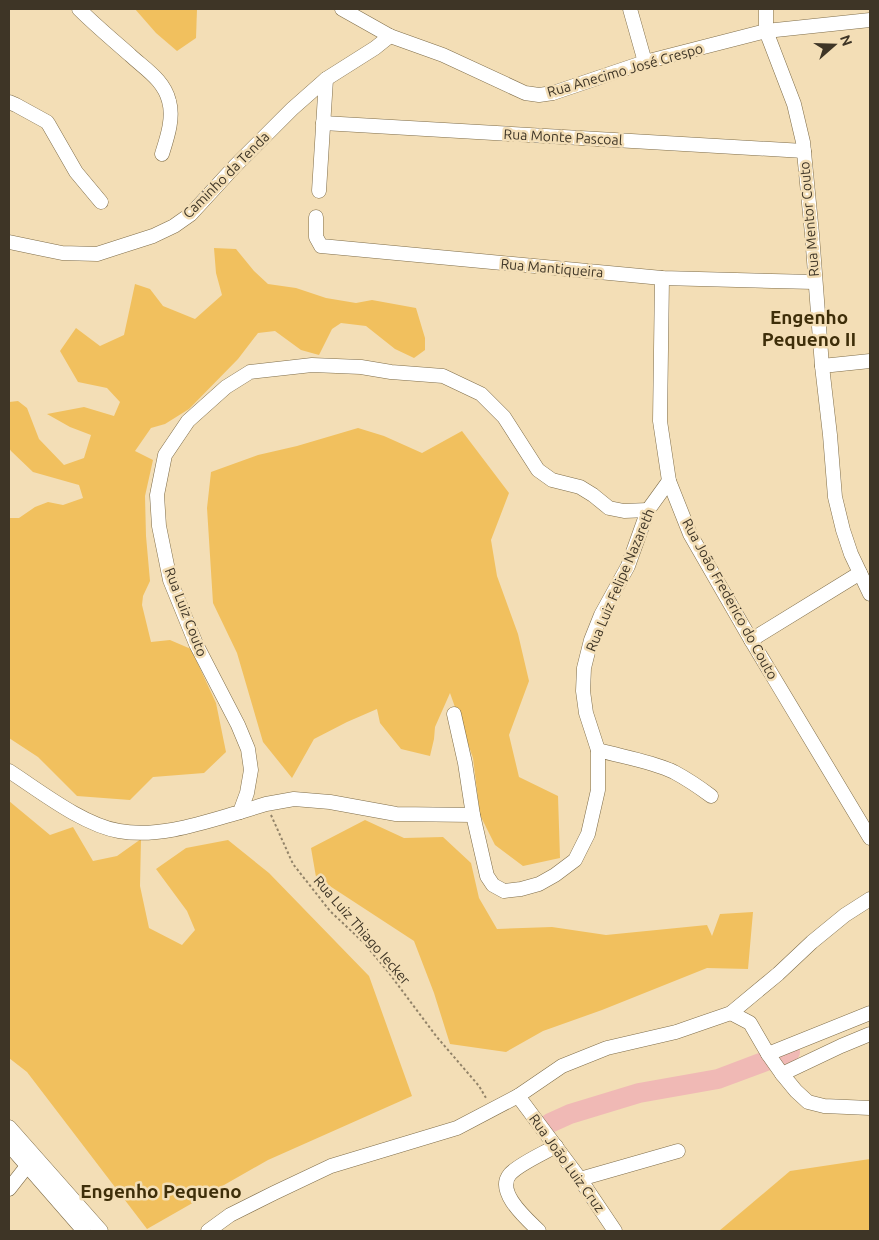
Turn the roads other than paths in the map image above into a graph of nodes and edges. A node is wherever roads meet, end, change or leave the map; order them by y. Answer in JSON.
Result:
{"nodes":[{"id":1,"x":79,"y":9,"type":"edge"},
{"id":2,"x":342,"y":9,"type":"edge"},
{"id":3,"x":630,"y":9,"type":"edge"},
{"id":4,"x":766,"y":9,"type":"edge"},
{"id":5,"x":870,"y":20,"type":"edge"},
{"id":6,"x":766,"y":30,"type":"junction"},
{"id":7,"x":390,"y":36,"type":"junction"},
{"id":8,"x":645,"y":62,"type":"junction"},
{"id":9,"x":326,"y":80,"type":"junction"},
{"id":10,"x":9,"y":102,"type":"edge"},
{"id":11,"x":323,"y":123,"type":"junction"},
{"id":12,"x":804,"y":151,"type":"junction"},
{"id":13,"x":162,"y":154,"type":"dead end"},
{"id":14,"x":319,"y":190,"type":"dead end"},
{"id":15,"x":101,"y":202,"type":"dead end"},
{"id":16,"x":316,"y":217,"type":"dead end"},
{"id":17,"x":9,"y":242,"type":"edge"},
{"id":18,"x":662,"y":278,"type":"junction"},
{"id":19,"x":814,"y":282,"type":"junction"},
{"id":20,"x":870,"y":361,"type":"edge"},
{"id":21,"x":822,"y":366,"type":"junction"},
{"id":22,"x":668,"y":481,"type":"junction"},
{"id":23,"x":648,"y":510,"type":"junction"},
{"id":24,"x":860,"y":573,"type":"junction"},
{"id":25,"x":870,"y":594,"type":"edge"},
{"id":26,"x":751,"y":640,"type":"junction"},
{"id":27,"x":454,"y":714,"type":"dead end"},
{"id":28,"x":598,"y":750,"type":"junction"},
{"id":29,"x":9,"y":771,"type":"edge"},
{"id":30,"x":711,"y":796,"type":"dead end"},
{"id":31,"x":240,"y":812,"type":"junction"},
{"id":32,"x":473,"y":815,"type":"junction"},
{"id":33,"x":870,"y":838,"type":"edge"},
{"id":34,"x":870,"y":899,"type":"edge"},
{"id":35,"x":731,"y":1013,"type":"junction"},
{"id":36,"x":870,"y":1013,"type":"edge"},
{"id":37,"x":870,"y":1034,"type":"edge"},
{"id":38,"x":768,"y":1054,"type":"junction"},
{"id":39,"x":782,"y":1074,"type":"junction"},
{"id":40,"x":518,"y":1096,"type":"junction"},
{"id":41,"x":870,"y":1108,"type":"edge"},
{"id":42,"x":9,"y":1127,"type":"edge"},
{"id":43,"x":9,"y":1145,"type":"edge"},
{"id":44,"x":556,"y":1146,"type":"junction"},
{"id":45,"x":678,"y":1151,"type":"dead end"},
{"id":46,"x":31,"y":1162,"type":"junction"},
{"id":47,"x":580,"y":1179,"type":"junction"},
{"id":48,"x":9,"y":1189,"type":"edge"},
{"id":49,"x":84,"y":1231,"type":"edge"},
{"id":50,"x":101,"y":1231,"type":"edge"},
{"id":51,"x":208,"y":1231,"type":"edge"},
{"id":52,"x":538,"y":1231,"type":"edge"},
{"id":53,"x":615,"y":1231,"type":"edge"}],
"edges":[{"from":1,"to":13,"type":"street"},
{"from":2,"to":7,"type":"street","name":"Rua Anecimo José Crespo"},
{"from":3,"to":8,"type":"street"},
{"from":4,"to":6,"type":"street","name":"Rua Mentor Couto"},
{"from":5,"to":6,"type":"street","name":"Rua Anecimo José Crespo"},
{"from":6,"to":8,"type":"street","name":"Rua Anecimo José Crespo"},
{"from":6,"to":12,"type":"street","name":"Rua Mentor Couto"},
{"from":7,"to":8,"type":"street","name":"Rua Anecimo José Crespo"},
{"from":7,"to":9,"type":"street","name":"Caminho da Tenda"},
{"from":9,"to":11,"type":"street"},
{"from":9,"to":17,"type":"street","name":"Caminho da Tenda"},
{"from":10,"to":15,"type":"street"},
{"from":11,"to":12,"type":"street","name":"Rua Monte Pascoal"},
{"from":11,"to":14,"type":"street"},
{"from":12,"to":19,"type":"street","name":"Rua Mentor Couto"},
{"from":16,"to":18,"type":"street","name":"Rua Mantiqueira"},
{"from":18,"to":19,"type":"street","name":"Rua Mantiqueira"},
{"from":18,"to":22,"type":"street","name":"Rua João Frederico do Couto"},
{"from":19,"to":21,"type":"street","name":"Rua Mentor Couto"},
{"from":20,"to":21,"type":"street"},
{"from":21,"to":24,"type":"street","name":"Rua Mentor Couto"},
{"from":22,"to":23,"type":"street","name":"Rua Luiz Felipe Nazareth"},
{"from":22,"to":26,"type":"street","name":"Rua João Frederico do Couto"},
{"from":23,"to":28,"type":"street","name":"Rua Luiz Felipe Nazareth"},
{"from":23,"to":31,"type":"street","name":"Rua Luiz Couto"},
{"from":24,"to":25,"type":"street","name":"Rua Mentor Couto"},
{"from":24,"to":26,"type":"street"},
{"from":26,"to":33,"type":"street","name":"Rua João Frederico do Couto"},
{"from":27,"to":32,"type":"street","name":"Rua Luiz Felipe Nazareth"},
{"from":28,"to":30,"type":"street"},
{"from":28,"to":32,"type":"street","name":"Rua Luiz Felipe Nazareth"},
{"from":29,"to":31,"type":"street"},
{"from":31,"to":32,"type":"street"},
{"from":34,"to":35,"type":"street"},
{"from":35,"to":38,"type":"street"},
{"from":35,"to":40,"type":"street"},
{"from":36,"to":38,"type":"street"},
{"from":37,"to":39,"type":"street"},
{"from":38,"to":39,"type":"street"},
{"from":39,"to":41,"type":"street"},
{"from":40,"to":44,"type":"street","name":"Rua João Luiz Cruz"},
{"from":40,"to":51,"type":"street"},
{"from":42,"to":46,"type":"street"},
{"from":43,"to":46,"type":"street"},
{"from":44,"to":47,"type":"street","name":"Rua João Luiz Cruz"},
{"from":44,"to":52,"type":"street"},
{"from":45,"to":47,"type":"street"},
{"from":46,"to":48,"type":"street"},
{"from":46,"to":49,"type":"street"},
{"from":46,"to":50,"type":"street"},
{"from":47,"to":53,"type":"street","name":"Rua João Luiz Cruz"}]}
